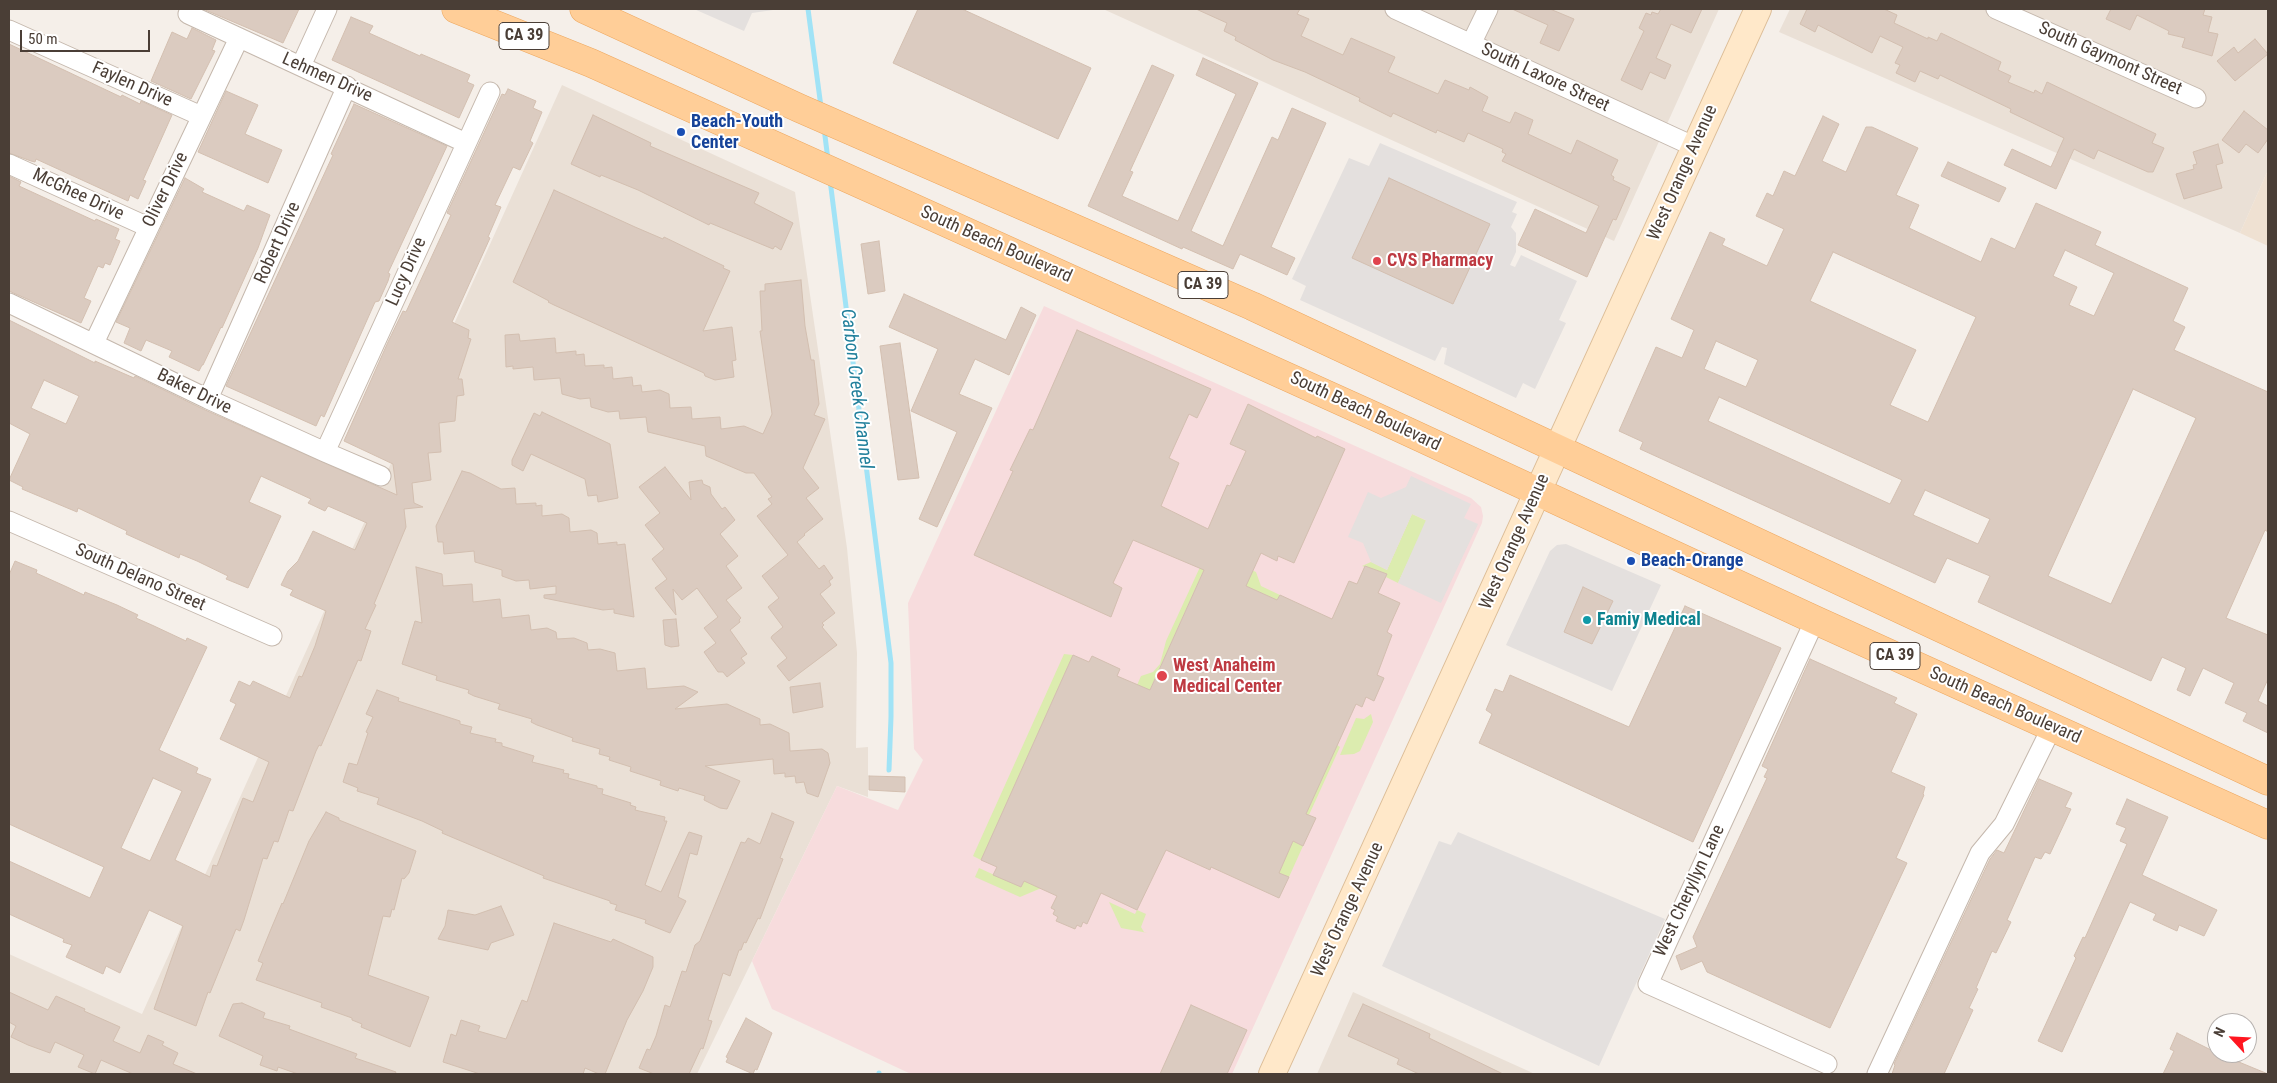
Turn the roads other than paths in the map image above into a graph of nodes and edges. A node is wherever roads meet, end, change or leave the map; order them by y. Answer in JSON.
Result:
{"nodes":[{"id":1,"x":327,"y":9,"type":"edge"},
{"id":2,"x":456,"y":9,"type":"edge"},
{"id":3,"x":584,"y":9,"type":"edge"},
{"id":4,"x":1395,"y":9,"type":"edge"},
{"id":5,"x":1488,"y":9,"type":"edge"},
{"id":6,"x":1758,"y":9,"type":"edge"},
{"id":7,"x":1996,"y":9,"type":"edge"},
{"id":8,"x":188,"y":14,"type":"dead end"},
{"id":9,"x":9,"y":30,"type":"edge"},
{"id":10,"x":239,"y":38,"type":"junction"},
{"id":11,"x":1471,"y":44,"type":"junction"},
{"id":12,"x":301,"y":66,"type":"junction"},
{"id":13,"x":347,"y":86,"type":"junction"},
{"id":14,"x":490,"y":92,"type":"dead end"},
{"id":15,"x":2196,"y":98,"type":"dead end"},
{"id":16,"x":201,"y":116,"type":"junction"},
{"id":17,"x":466,"y":142,"type":"junction"},
{"id":18,"x":1695,"y":147,"type":"junction"},
{"id":19,"x":9,"y":164,"type":"edge"},
{"id":20,"x":148,"y":227,"type":"junction"},
{"id":21,"x":9,"y":303,"type":"edge"},
{"id":22,"x":94,"y":343,"type":"junction"},
{"id":23,"x":208,"y":399,"type":"junction"},
{"id":24,"x":1557,"y":450,"type":"junction"},
{"id":25,"x":325,"y":452,"type":"junction"},
{"id":26,"x":381,"y":476,"type":"dead end"},
{"id":27,"x":1538,"y":491,"type":"junction"},
{"id":28,"x":9,"y":521,"type":"edge"},
{"id":29,"x":1815,"y":620,"type":"junction"},
{"id":30,"x":272,"y":636,"type":"dead end"},
{"id":31,"x":2052,"y":727,"type":"junction"},
{"id":32,"x":2268,"y":781,"type":"edge"},
{"id":33,"x":2268,"y":825,"type":"edge"},
{"id":34,"x":1827,"y":1064,"type":"dead end"},
{"id":35,"x":1272,"y":1074,"type":"edge"},
{"id":36,"x":1877,"y":1074,"type":"edge"}],
"edges":[{"from":1,"to":12,"type":"street"},
{"from":2,"to":27,"type":"main road","name":"South Beach Boulevard","number":"CA 39"},
{"from":3,"to":24,"type":"main road","number":"CA 39"},
{"from":4,"to":11,"type":"street","name":"South Laxore Street"},
{"from":5,"to":11,"type":"street"},
{"from":6,"to":18,"type":"street","name":"West Orange Avenue"},
{"from":7,"to":15,"type":"street","name":"South Gaymont Street"},
{"from":8,"to":10,"type":"street","name":"Lehmen Drive"},
{"from":9,"to":16,"type":"street","name":"Faylen Drive"},
{"from":10,"to":12,"type":"street","name":"Lehmen Drive"},
{"from":10,"to":16,"type":"street","name":"Oliver Drive"},
{"from":11,"to":18,"type":"street","name":"South Laxore Street"},
{"from":12,"to":13,"type":"street","name":"Lehmen Drive"},
{"from":13,"to":17,"type":"street","name":"Lehmen Drive"},
{"from":13,"to":23,"type":"street","name":"Robert Drive"},
{"from":14,"to":17,"type":"street","name":"Lucy Drive"},
{"from":16,"to":20,"type":"street","name":"Oliver Drive"},
{"from":17,"to":25,"type":"street","name":"Lucy Drive"},
{"from":18,"to":24,"type":"street","name":"West Orange Avenue"},
{"from":19,"to":20,"type":"street","name":"McGhee Drive"},
{"from":20,"to":22,"type":"street","name":"Oliver Drive"},
{"from":21,"to":22,"type":"street","name":"Baker Drive"},
{"from":22,"to":23,"type":"street","name":"Baker Drive"},
{"from":23,"to":25,"type":"street","name":"Baker Drive"},
{"from":24,"to":27,"type":"street","name":"West Orange Avenue"},
{"from":24,"to":32,"type":"main road","number":"CA 39"},
{"from":25,"to":26,"type":"street","name":"Baker Drive"},
{"from":27,"to":29,"type":"main road","name":"South Beach Boulevard","number":"CA 39"},
{"from":27,"to":35,"type":"street","name":"West Orange Avenue"},
{"from":28,"to":30,"type":"street","name":"South Delano Street"},
{"from":29,"to":31,"type":"main road","name":"South Beach Boulevard","number":"CA 39"},
{"from":29,"to":34,"type":"street","name":"West Cheryllyn Lane"},
{"from":31,"to":33,"type":"main road","name":"South Beach Boulevard","number":"CA 39"},
{"from":31,"to":36,"type":"street"}]}
